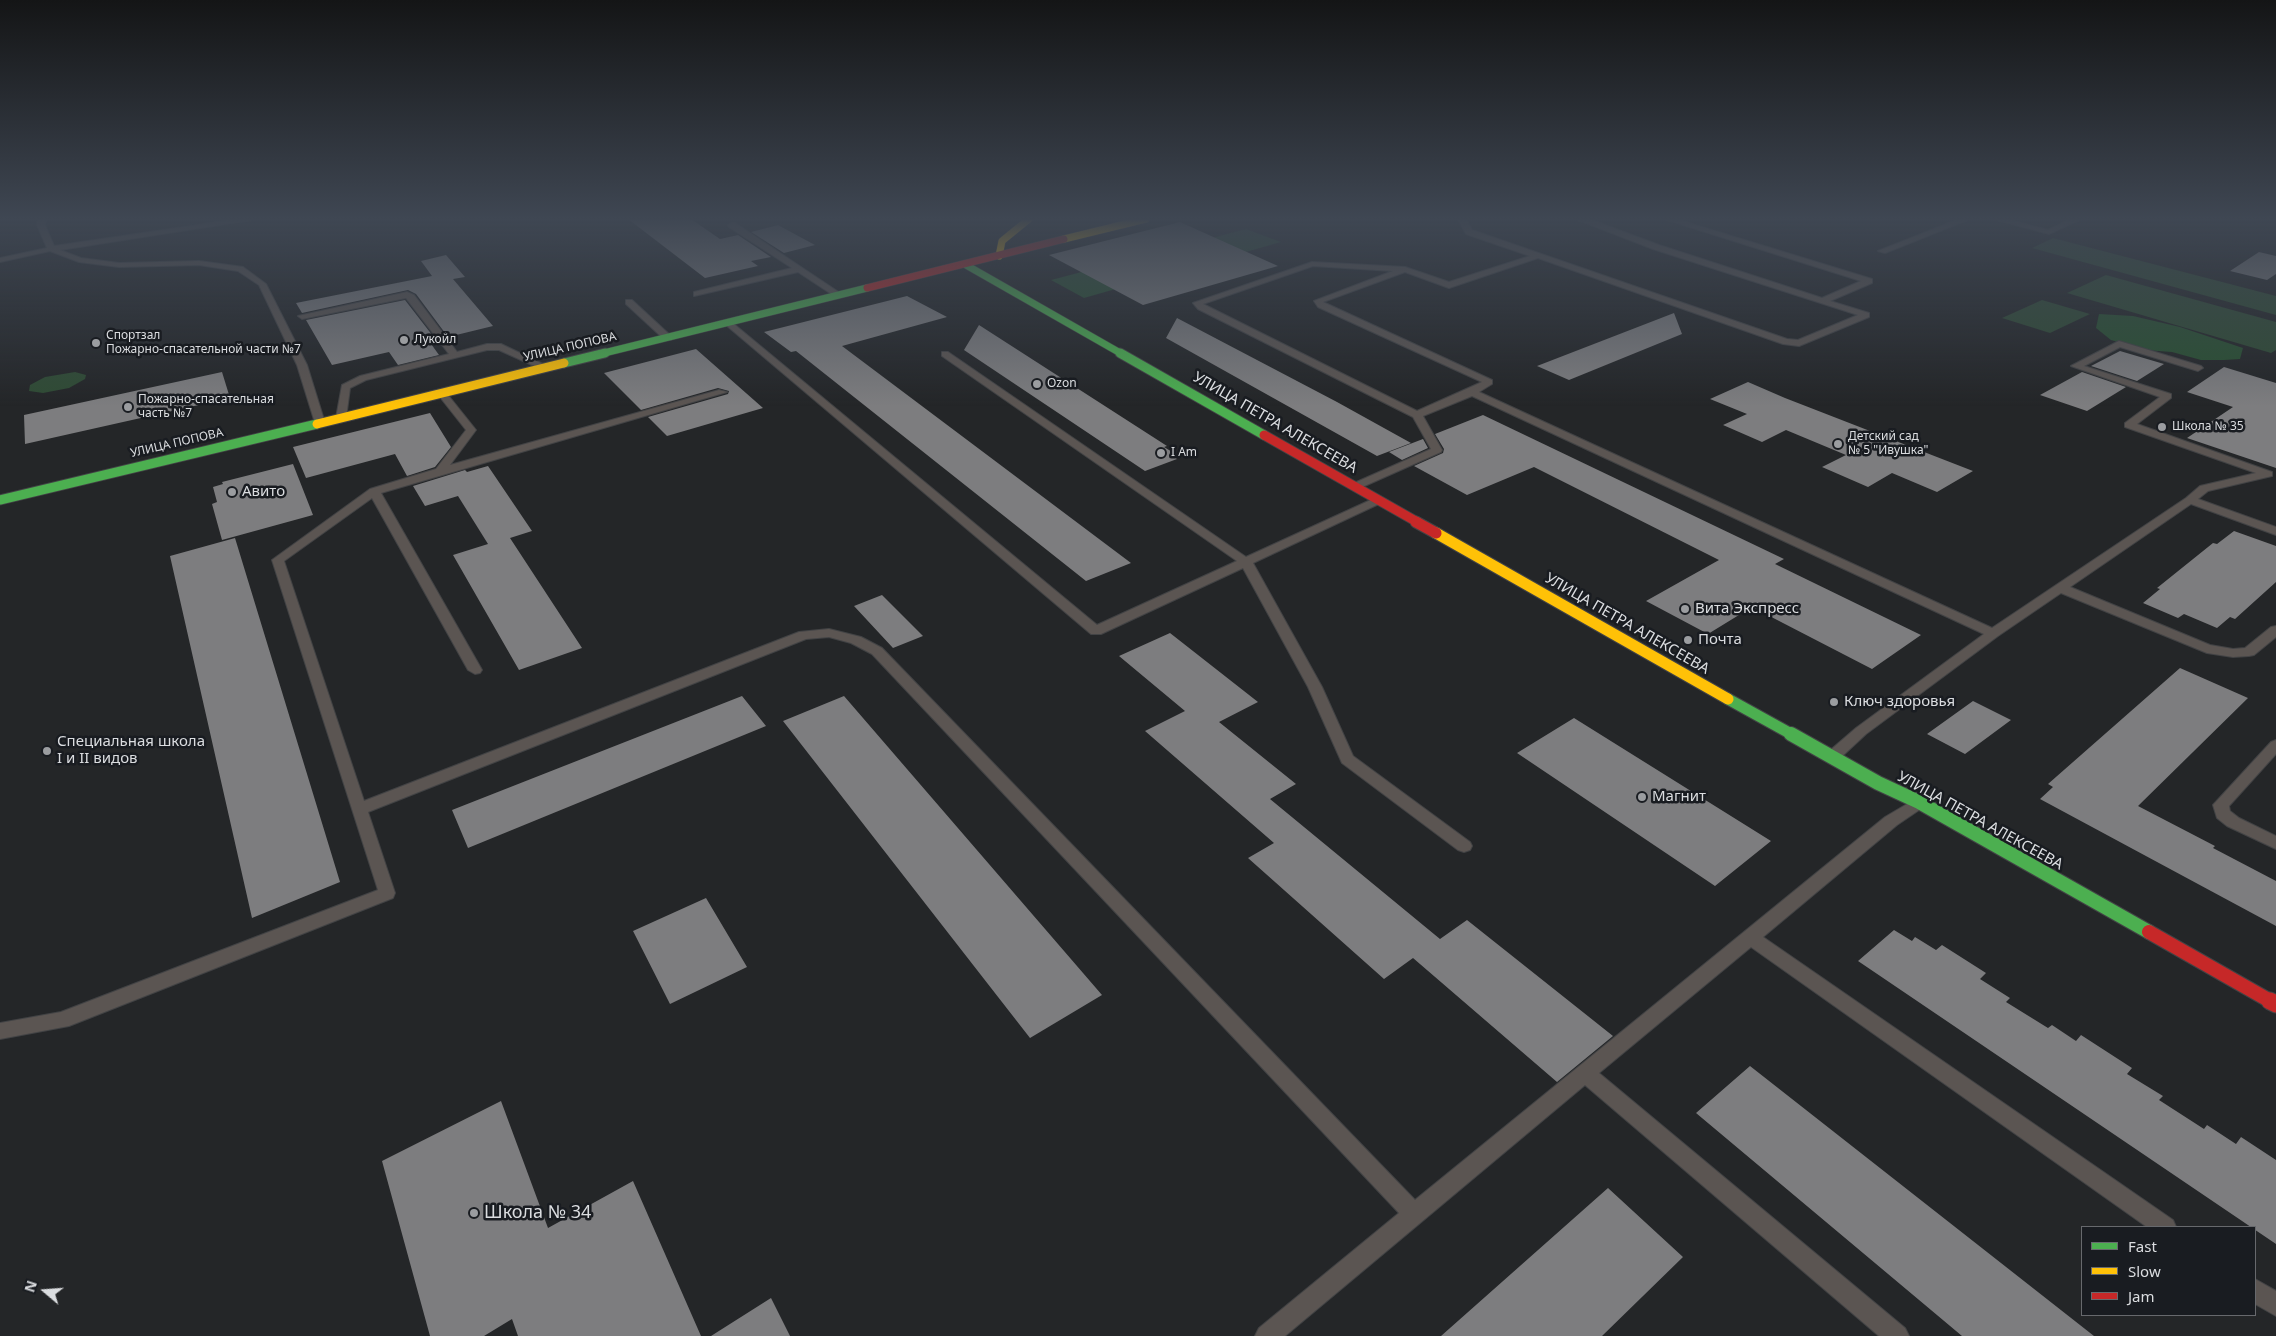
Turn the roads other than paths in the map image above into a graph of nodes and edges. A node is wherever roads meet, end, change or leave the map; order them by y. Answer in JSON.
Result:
{"nodes":[{"id":1,"x":258,"y":281,"type":"edge"},
{"id":2,"x":749,"y":281,"type":"edge"},
{"id":3,"x":818,"y":281,"type":"edge"},
{"id":4,"x":896,"y":281,"type":"edge"},
{"id":5,"x":995,"y":281,"type":"edge"},
{"id":6,"x":1261,"y":281,"type":"edge"},
{"id":7,"x":1371,"y":281,"type":"edge"},
{"id":8,"x":1439,"y":281,"type":"edge"},
{"id":9,"x":1460,"y":281,"type":"edge"},
{"id":10,"x":1610,"y":281,"type":"edge"},
{"id":11,"x":1762,"y":281,"type":"edge"},
{"id":12,"x":1868,"y":281,"type":"edge"},
{"id":13,"x":697,"y":294,"type":"dead end"},
{"id":14,"x":838,"y":295,"type":"junction"},
{"id":15,"x":1822,"y":301,"type":"junction"},
{"id":16,"x":629,"y":302,"type":"dead end"},
{"id":17,"x":302,"y":316,"type":"dead end"},
{"id":18,"x":729,"y":323,"type":"junction"},
{"id":19,"x":668,"y":338,"type":"junction"},
{"id":20,"x":945,"y":354,"type":"dead end"},
{"id":21,"x":455,"y":355,"type":"junction"},
{"id":22,"x":544,"y":367,"type":"junction"},
{"id":23,"x":2198,"y":368,"type":"dead end"},
{"id":24,"x":441,"y":392,"type":"junction"},
{"id":25,"x":722,"y":392,"type":"dead end"},
{"id":26,"x":1472,"y":392,"type":"junction"},
{"id":27,"x":1417,"y":415,"type":"junction"},
{"id":28,"x":341,"y":418,"type":"junction"},
{"id":29,"x":320,"y":424,"type":"junction"},
{"id":30,"x":440,"y":471,"type":"junction"},
{"id":31,"x":1356,"y":486,"type":"junction"},
{"id":32,"x":374,"y":491,"type":"junction"},
{"id":33,"x":0,"y":500,"type":"edge"},
{"id":34,"x":1379,"y":500,"type":"junction"},
{"id":35,"x":2190,"y":500,"type":"junction"},
{"id":36,"x":2276,"y":532,"type":"edge"},
{"id":37,"x":1246,"y":562,"type":"junction"},
{"id":38,"x":2061,"y":588,"type":"junction"},
{"id":39,"x":2276,"y":630,"type":"edge"},
{"id":40,"x":1993,"y":633,"type":"junction"},
{"id":41,"x":475,"y":670,"type":"dead end"},
{"id":42,"x":2276,"y":744,"type":"edge"},
{"id":43,"x":1832,"y":757,"type":"junction"},
{"id":44,"x":1919,"y":802,"type":"junction"},
{"id":45,"x":359,"y":809,"type":"junction"},
{"id":46,"x":2276,"y":843,"type":"edge"},
{"id":47,"x":1464,"y":846,"type":"dead end"},
{"id":48,"x":1751,"y":938,"type":"junction"},
{"id":49,"x":2276,"y":1004,"type":"edge"},
{"id":50,"x":0,"y":1031,"type":"edge"},
{"id":51,"x":1586,"y":1074,"type":"junction"},
{"id":52,"x":1415,"y":1215,"type":"junction"},
{"id":53,"x":2164,"y":1226,"type":"edge"},
{"id":54,"x":2256,"y":1291,"type":"edge"},
{"id":55,"x":2276,"y":1305,"type":"edge"},
{"id":56,"x":1268,"y":1336,"type":"edge"},
{"id":57,"x":1897,"y":1336,"type":"edge"}],
"edges":[{"from":1,"to":29,"type":"lane"},
{"from":2,"to":13,"type":"lane"},
{"from":3,"to":14,"type":"lane"},
{"from":4,"to":14,"type":"street","name":"УЛИЦА ПОПОВА"},
{"from":5,"to":31,"type":"street","name":"УЛИЦА ПЕТРА АЛЕКСЕЕВА"},
{"from":6,"to":27,"type":"lane"},
{"from":7,"to":26,"type":"lane"},
{"from":8,"to":9,"type":"lane"},
{"from":10,"to":15,"type":"lane"},
{"from":11,"to":15,"type":"lane"},
{"from":12,"to":15,"type":"lane"},
{"from":14,"to":18,"type":"street","name":"УЛИЦА ПОПОВА"},
{"from":16,"to":19,"type":"lane"},
{"from":17,"to":21,"type":"lane"},
{"from":18,"to":19,"type":"street","name":"УЛИЦА ПОПОВА"},
{"from":18,"to":37,"type":"lane"},
{"from":19,"to":22,"type":"street","name":"УЛИЦА ПОПОВА"},
{"from":20,"to":37,"type":"lane"},
{"from":21,"to":22,"type":"lane"},
{"from":21,"to":28,"type":"lane"},
{"from":22,"to":24,"type":"street","name":"УЛИЦА ПОПОВА"},
{"from":23,"to":35,"type":"lane"},
{"from":24,"to":28,"type":"street","name":"УЛИЦА ПОПОВА"},
{"from":24,"to":30,"type":"lane"},
{"from":25,"to":30,"type":"lane"},
{"from":26,"to":27,"type":"lane"},
{"from":26,"to":40,"type":"lane"},
{"from":27,"to":31,"type":"lane"},
{"from":28,"to":29,"type":"street","name":"УЛИЦА ПОПОВА"},
{"from":29,"to":33,"type":"street","name":"УЛИЦА ПОПОВА"},
{"from":30,"to":32,"type":"lane"},
{"from":31,"to":34,"type":"street","name":"УЛИЦА ПЕТРА АЛЕКСЕЕВА"},
{"from":32,"to":41,"type":"lane"},
{"from":32,"to":45,"type":"lane"},
{"from":34,"to":37,"type":"lane"},
{"from":34,"to":43,"type":"street","name":"УЛИЦА ПЕТРА АЛЕКСЕЕВА"},
{"from":35,"to":36,"type":"lane"},
{"from":35,"to":38,"type":"lane"},
{"from":37,"to":47,"type":"lane"},
{"from":38,"to":39,"type":"lane"},
{"from":38,"to":40,"type":"lane"},
{"from":40,"to":43,"type":"lane"},
{"from":42,"to":46,"type":"lane"},
{"from":43,"to":44,"type":"street","name":"УЛИЦА ПЕТРА АЛЕКСЕЕВА"},
{"from":44,"to":48,"type":"lane"},
{"from":44,"to":49,"type":"street","name":"УЛИЦА ПЕТРА АЛЕКСЕЕВА"},
{"from":45,"to":50,"type":"lane"},
{"from":45,"to":52,"type":"lane"},
{"from":48,"to":51,"type":"lane"},
{"from":48,"to":53,"type":"lane"},
{"from":51,"to":52,"type":"lane"},
{"from":51,"to":57,"type":"lane"},
{"from":52,"to":56,"type":"lane"},
{"from":54,"to":55,"type":"lane"}]}
